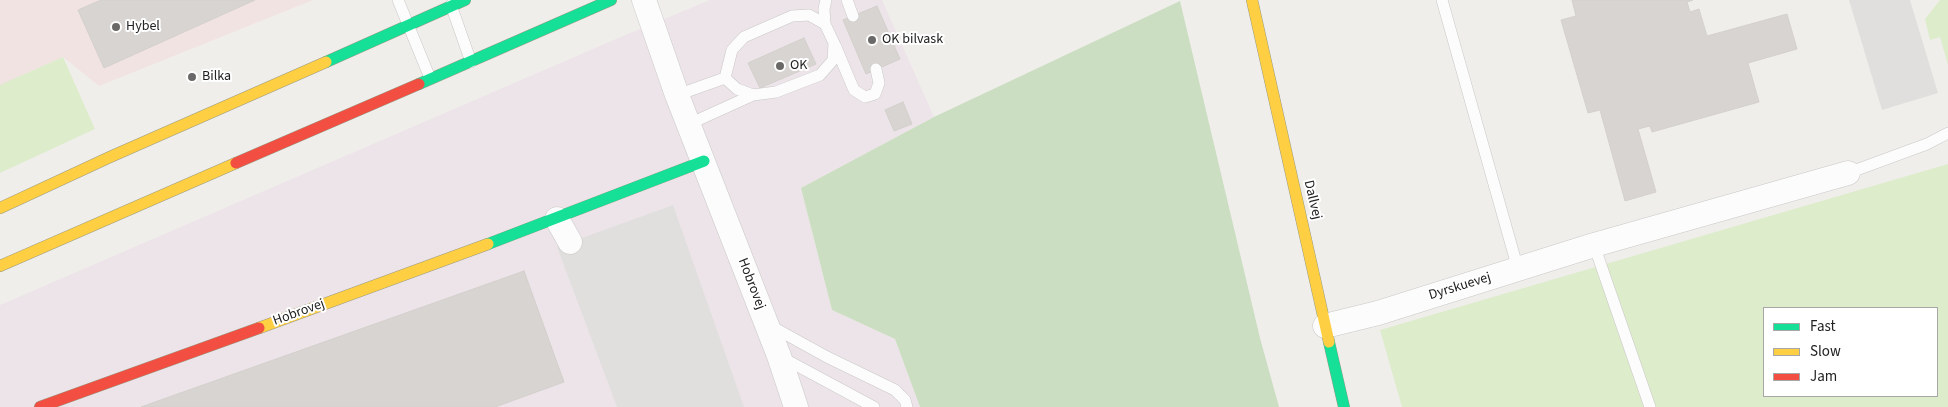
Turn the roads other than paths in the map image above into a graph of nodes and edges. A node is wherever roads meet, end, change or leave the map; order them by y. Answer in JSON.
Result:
{"nodes":[{"id":1,"x":398,"y":0,"type":"edge"},
{"id":2,"x":465,"y":0,"type":"edge"},
{"id":3,"x":611,"y":0,"type":"edge"},
{"id":4,"x":644,"y":0,"type":"edge"},
{"id":5,"x":826,"y":0,"type":"edge"},
{"id":6,"x":847,"y":0,"type":"edge"},
{"id":7,"x":1252,"y":0,"type":"edge"},
{"id":8,"x":1442,"y":0,"type":"edge"},
{"id":9,"x":450,"y":3,"type":"edge"},
{"id":10,"x":853,"y":16,"type":"dead end"},
{"id":11,"x":825,"y":24,"type":"junction"},
{"id":12,"x":410,"y":25,"type":"junction"},
{"id":13,"x":834,"y":43,"type":"junction"},
{"id":14,"x":470,"y":62,"type":"junction"},
{"id":15,"x":876,"y":69,"type":"dead end"},
{"id":16,"x":430,"y":78,"type":"junction"},
{"id":17,"x":725,"y":78,"type":"junction"},
{"id":18,"x":677,"y":95,"type":"junction"},
{"id":19,"x":754,"y":96,"type":"junction"},
{"id":20,"x":689,"y":124,"type":"junction"},
{"id":21,"x":1948,"y":134,"type":"edge"},
{"id":22,"x":704,"y":161,"type":"junction"},
{"id":23,"x":1848,"y":173,"type":"joint"},
{"id":24,"x":0,"y":208,"type":"edge"},
{"id":25,"x":558,"y":219,"type":"junction"},
{"id":26,"x":570,"y":242,"type":"dead end"},
{"id":27,"x":1594,"y":245,"type":"junction"},
{"id":28,"x":0,"y":266,"type":"edge"},
{"id":29,"x":1518,"y":269,"type":"junction"},
{"id":30,"x":766,"y":323,"type":"junction"},
{"id":31,"x":1325,"y":326,"type":"junction"},
{"id":32,"x":779,"y":356,"type":"junction"},
{"id":33,"x":40,"y":407,"type":"edge"},
{"id":34,"x":796,"y":407,"type":"edge"},
{"id":35,"x":874,"y":407,"type":"edge"},
{"id":36,"x":907,"y":407,"type":"edge"},
{"id":37,"x":1344,"y":407,"type":"edge"},
{"id":38,"x":1650,"y":407,"type":"edge"}],
"edges":[{"from":1,"to":12,"type":"lane"},
{"from":2,"to":9,"type":"main road"},
{"from":3,"to":14,"type":"main road"},
{"from":4,"to":18,"type":"street","name":"Hobrovej"},
{"from":5,"to":11,"type":"lane"},
{"from":6,"to":10,"type":"lane"},
{"from":7,"to":31,"type":"main road","name":"Dallvej"},
{"from":8,"to":29,"type":"lane"},
{"from":9,"to":12,"type":"main road"},
{"from":9,"to":14,"type":"lane"},
{"from":11,"to":13,"type":"lane"},
{"from":11,"to":17,"type":"lane"},
{"from":12,"to":16,"type":"lane"},
{"from":12,"to":24,"type":"main road"},
{"from":13,"to":15,"type":"lane"},
{"from":13,"to":19,"type":"lane"},
{"from":14,"to":16,"type":"main road"},
{"from":16,"to":28,"type":"main road"},
{"from":17,"to":18,"type":"lane"},
{"from":17,"to":19,"type":"lane"},
{"from":18,"to":20,"type":"street","name":"Hobrovej"},
{"from":19,"to":20,"type":"lane"},
{"from":20,"to":22,"type":"street","name":"Hobrovej"},
{"from":21,"to":23,"type":"lane"},
{"from":22,"to":25,"type":"main road","name":"Hobrovej"},
{"from":22,"to":30,"type":"street","name":"Hobrovej"},
{"from":23,"to":27,"type":"street","name":"Dyrskuevej"},
{"from":25,"to":26,"type":"street"},
{"from":25,"to":33,"type":"main road","name":"Hobrovej"},
{"from":27,"to":29,"type":"street","name":"Dyrskuevej"},
{"from":27,"to":38,"type":"lane"},
{"from":29,"to":31,"type":"street","name":"Dyrskuevej"},
{"from":30,"to":32,"type":"street","name":"Hobrovej"},
{"from":30,"to":36,"type":"lane"},
{"from":31,"to":37,"type":"main road","name":"Dallvej"},
{"from":32,"to":34,"type":"street","name":"Hobrovej"},
{"from":32,"to":35,"type":"lane"}]}
